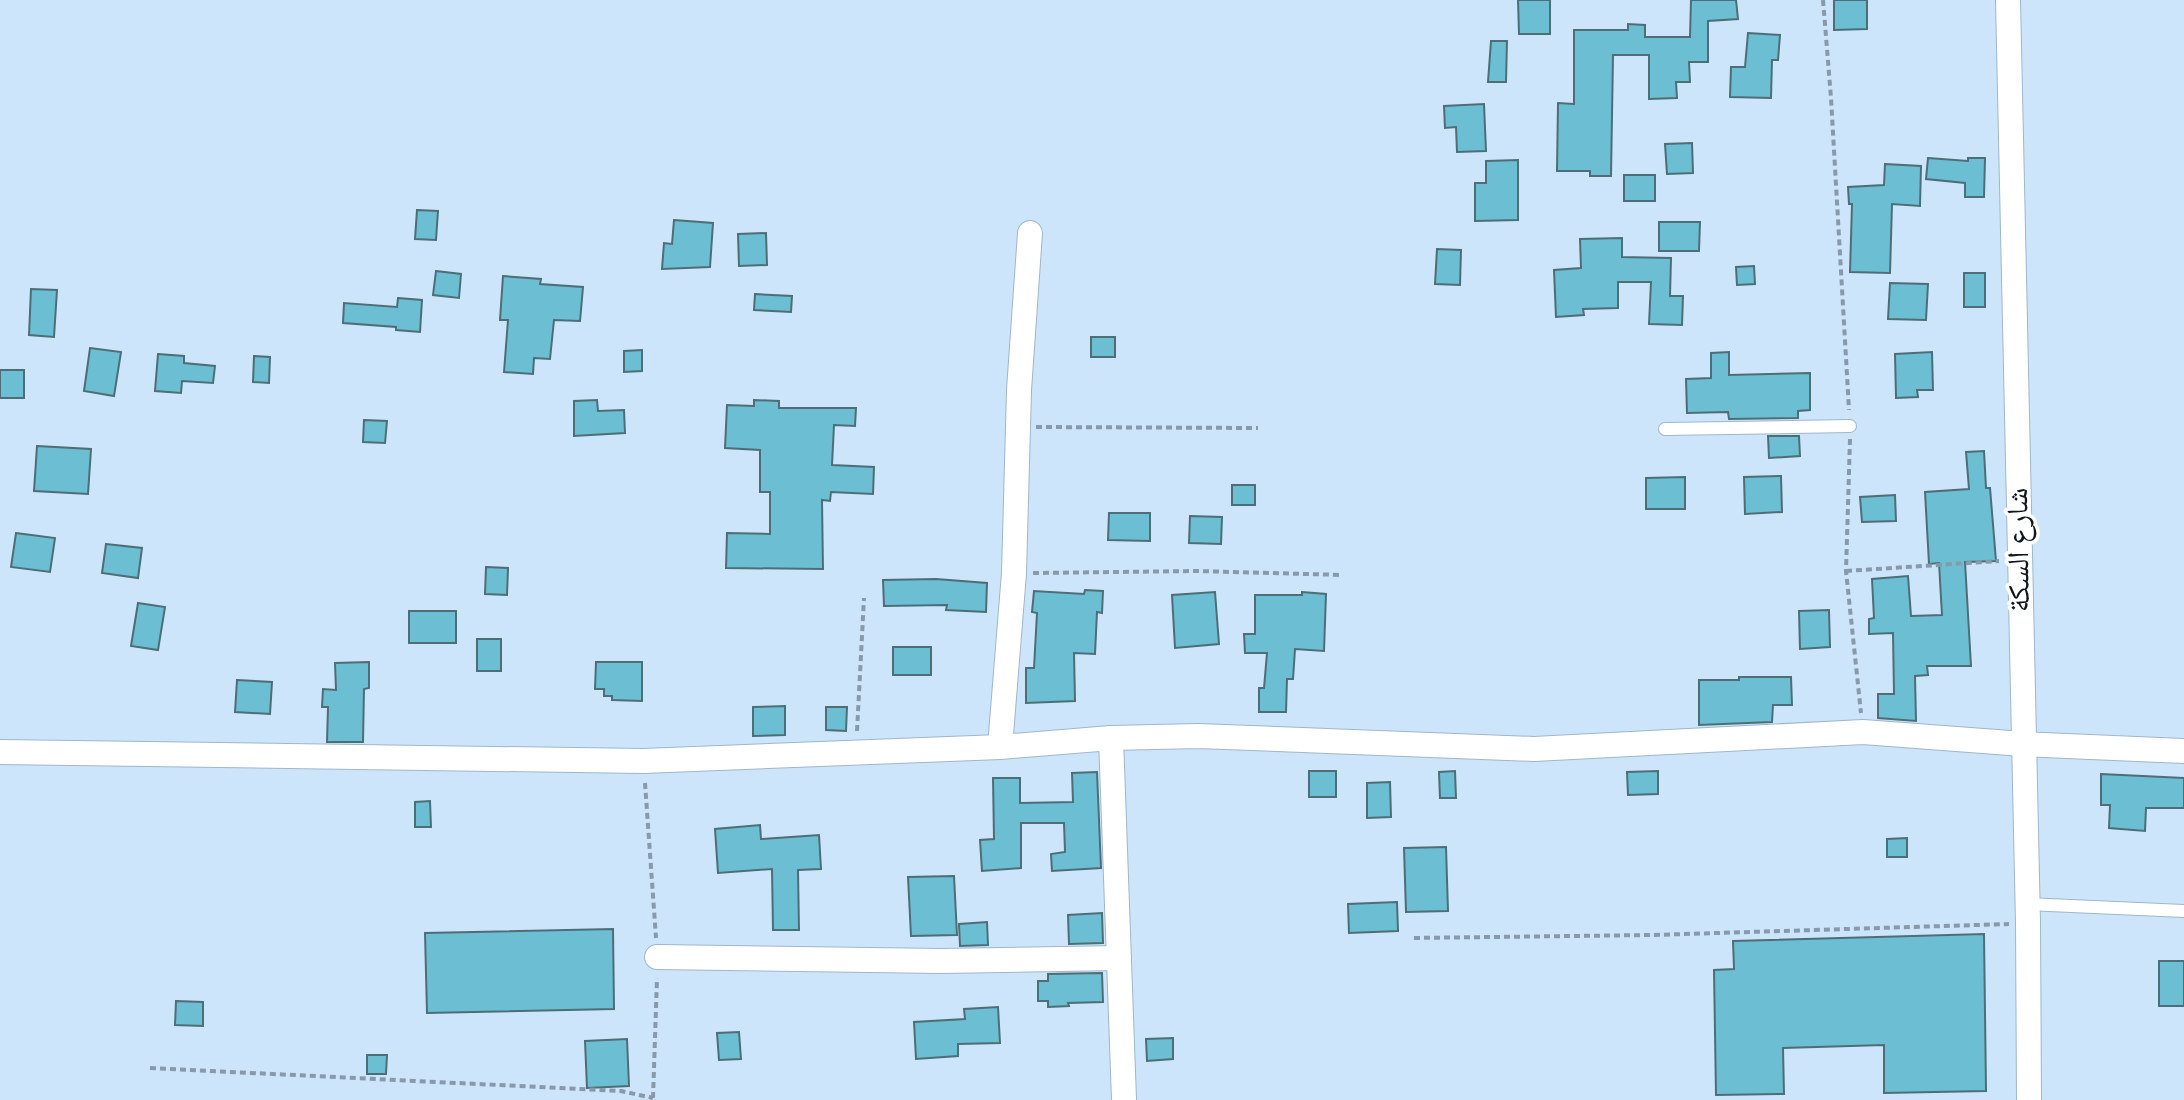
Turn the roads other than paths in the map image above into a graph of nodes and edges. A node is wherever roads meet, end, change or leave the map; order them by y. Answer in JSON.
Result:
{"nodes":[{"id":1,"x":2008,"y":0,"type":"edge"},
{"id":2,"x":1030,"y":233,"type":"dead end"},
{"id":3,"x":1850,"y":426,"type":"road end"},
{"id":4,"x":1665,"y":429,"type":"dead end"},
{"id":5,"x":1111,"y":738,"type":"junction"},
{"id":6,"x":2023,"y":744,"type":"junction"},
{"id":7,"x":1000,"y":747,"type":"junction"},
{"id":8,"x":2184,"y":751,"type":"edge"},
{"id":9,"x":0,"y":752,"type":"edge"},
{"id":10,"x":2184,"y":911,"type":"edge"},
{"id":11,"x":2027,"y":914,"type":"junction"},
{"id":12,"x":657,"y":957,"type":"road end"},
{"id":13,"x":1119,"y":958,"type":"junction"},
{"id":14,"x":1124,"y":1100,"type":"edge"},
{"id":15,"x":2029,"y":1100,"type":"edge"}],
"edges":[{"from":1,"to":6,"type":"street","name":"شارع السكة"},
{"from":2,"to":7,"type":"street"},
{"from":3,"to":4,"type":"lane"},
{"from":5,"to":6,"type":"street"},
{"from":5,"to":7,"type":"street"},
{"from":5,"to":13,"type":"street"},
{"from":6,"to":8,"type":"street"},
{"from":6,"to":11,"type":"street","name":"شارع السكة"},
{"from":7,"to":9,"type":"street"},
{"from":10,"to":11,"type":"lane"},
{"from":11,"to":15,"type":"street","name":"شارع السكة"},
{"from":12,"to":13,"type":"street"},
{"from":13,"to":14,"type":"street"}]}
